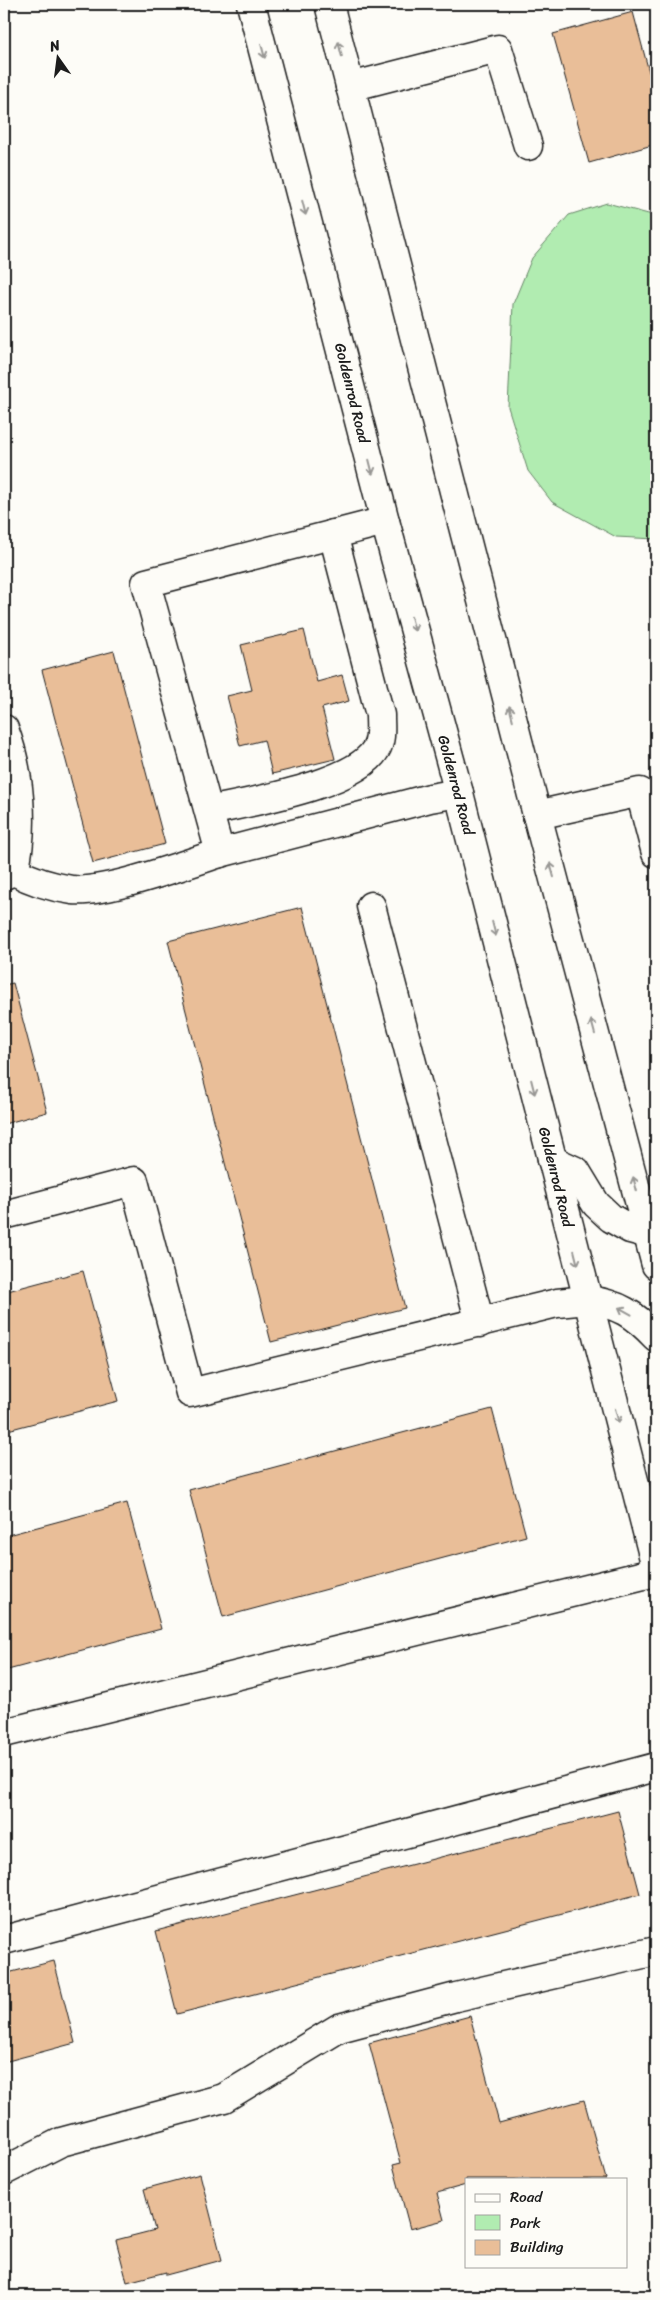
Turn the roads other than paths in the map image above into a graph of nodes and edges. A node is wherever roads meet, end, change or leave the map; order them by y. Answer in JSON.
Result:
{"nodes":[{"id":1,"x":251,"y":4,"type":"edge"},
{"id":2,"x":329,"y":4,"type":"edge"},
{"id":3,"x":350,"y":87,"type":"junction"},
{"id":4,"x":528,"y":146,"type":"dead end"},
{"id":5,"x":385,"y":521,"type":"junction"},
{"id":6,"x":333,"y":534,"type":"junction"},
{"id":7,"x":4,"y":729,"type":"edge"},
{"id":8,"x":459,"y":793,"type":"junction"},
{"id":9,"x":209,"y":811,"type":"junction"},
{"id":10,"x":537,"y":815,"type":"junction"},
{"id":11,"x":220,"y":853,"type":"junction"},
{"id":12,"x":656,"y":853,"type":"edge"},
{"id":13,"x":9,"y":873,"type":"edge"},
{"id":14,"x":371,"y":906,"type":"dead end"},
{"id":15,"x":552,"y":1160,"type":"junction"},
{"id":16,"x":4,"y":1215,"type":"edge"},
{"id":17,"x":652,"y":1233,"type":"edge"},
{"id":18,"x":656,"y":1265,"type":"edge"},
{"id":19,"x":587,"y":1300,"type":"junction"},
{"id":20,"x":480,"y":1323,"type":"junction"},
{"id":21,"x":656,"y":1337,"type":"edge"},
{"id":22,"x":656,"y":1567,"type":"edge"},
{"id":23,"x":656,"y":1572,"type":"edge"},
{"id":24,"x":4,"y":1733,"type":"edge"},
{"id":25,"x":656,"y":1767,"type":"edge"},
{"id":26,"x":4,"y":1940,"type":"edge"},
{"id":27,"x":656,"y":1951,"type":"edge"},
{"id":28,"x":4,"y":2171,"type":"edge"}],
"edges":[{"from":1,"to":5,"type":"main road","name":"Goldenrod Road","one_way":true},
{"from":3,"to":2,"type":"main road","one_way":true},
{"from":3,"to":4,"type":"main road"},
{"from":10,"to":3,"type":"main road","one_way":true},
{"from":5,"to":6,"type":"main road"},
{"from":5,"to":8,"type":"main road","name":"Goldenrod Road","one_way":true},
{"from":6,"to":9,"type":"main road"},
{"from":6,"to":9,"type":"main road"},
{"from":7,"to":13,"type":"main road"},
{"from":8,"to":11,"type":"main road"},
{"from":8,"to":15,"type":"main road","name":"Goldenrod Road","one_way":true},
{"from":9,"to":11,"type":"main road"},
{"from":10,"to":12,"type":"main road"},
{"from":17,"to":10,"type":"main road","one_way":true},
{"from":11,"to":13,"type":"main road"},
{"from":14,"to":20,"type":"main road"},
{"from":15,"to":17,"type":"main road"},
{"from":15,"to":19,"type":"main road","name":"Goldenrod Road","one_way":true},
{"from":16,"to":20,"type":"main road"},
{"from":17,"to":18,"type":"main road"},
{"from":19,"to":20,"type":"main road"},
{"from":21,"to":19,"type":"main road","one_way":true},
{"from":19,"to":22,"type":"main road","name":"Goldenrod Road","one_way":true},
{"from":23,"to":24,"type":"main road"},
{"from":25,"to":26,"type":"main road"},
{"from":27,"to":28,"type":"main road"}]}
